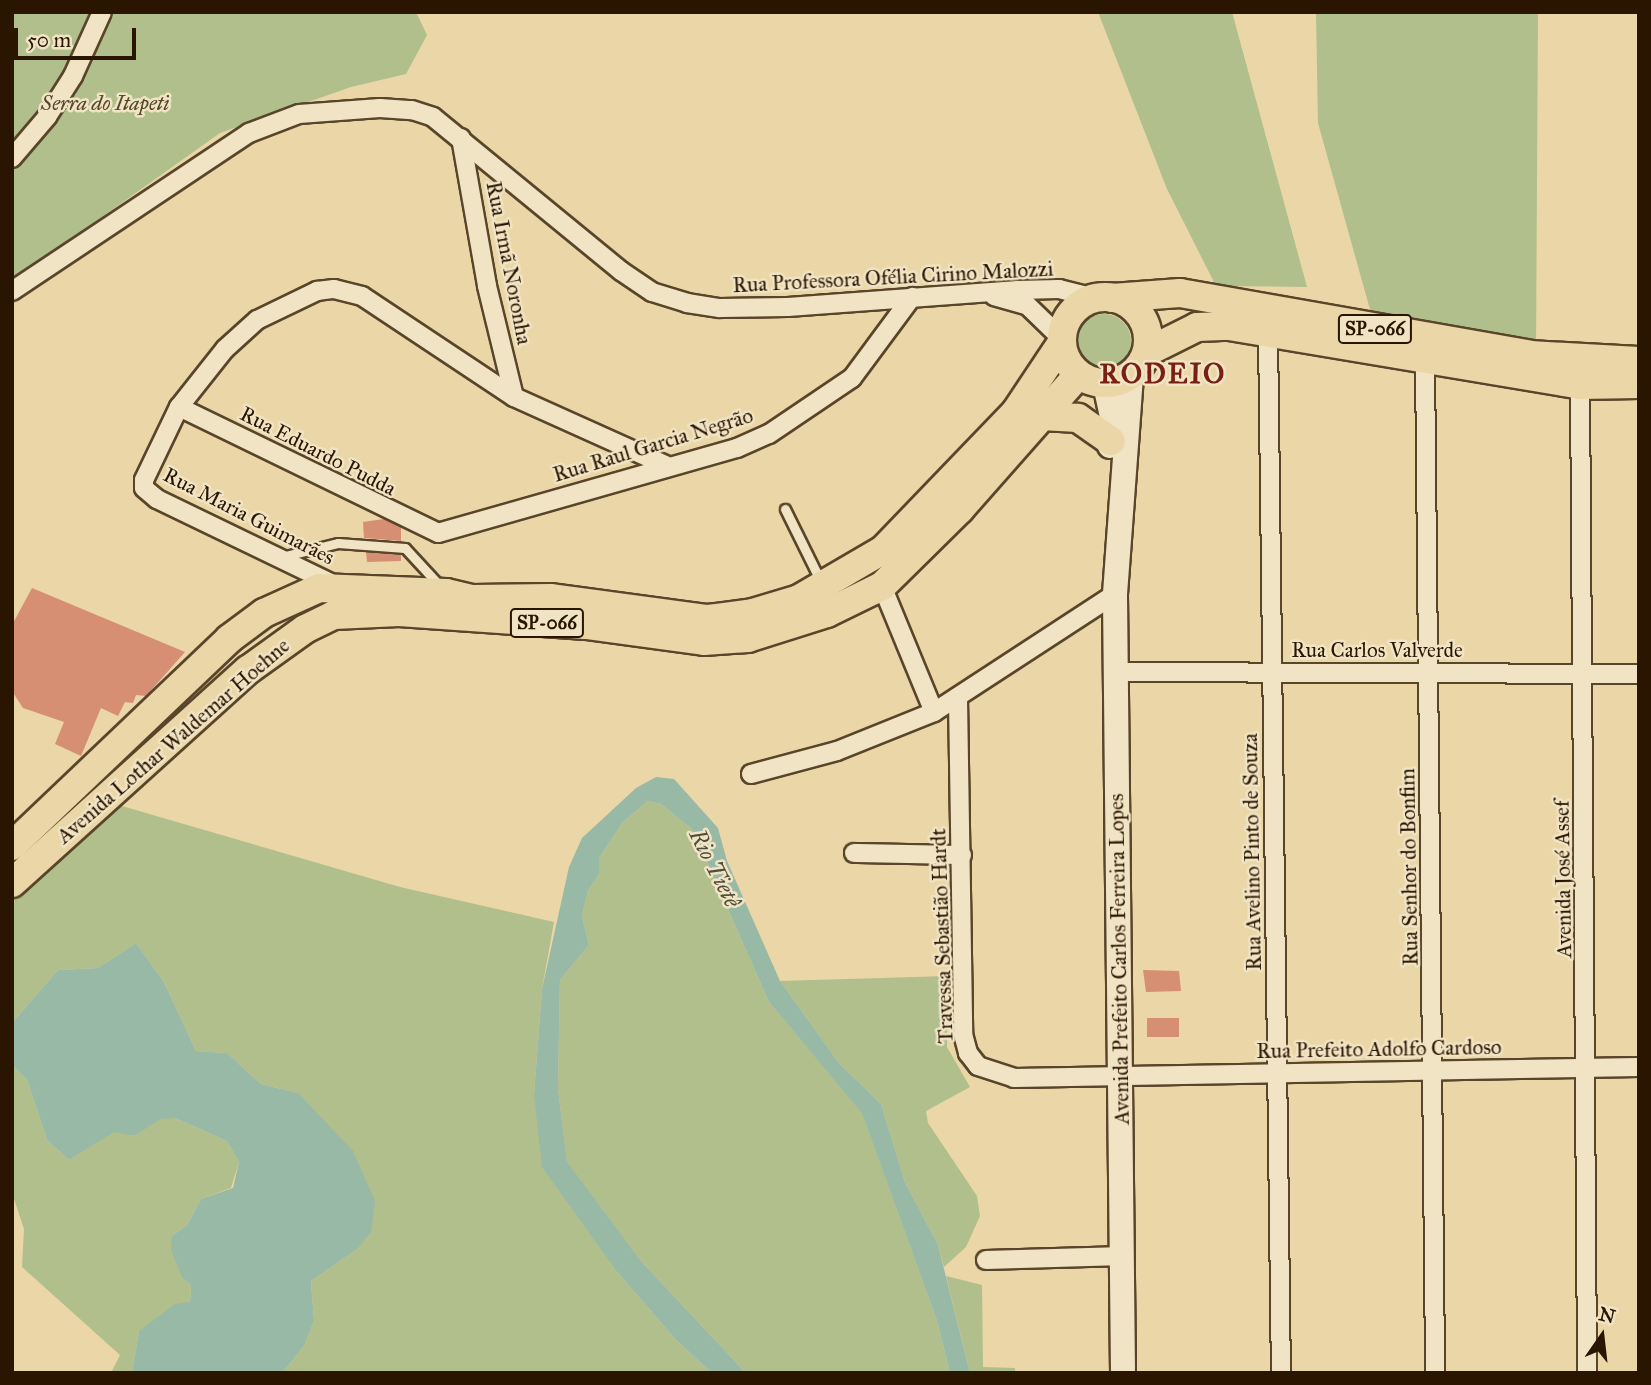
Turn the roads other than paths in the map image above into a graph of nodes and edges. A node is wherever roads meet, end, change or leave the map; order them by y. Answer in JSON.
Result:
{"nodes":[{"id":1,"x":102,"y":12,"type":"edge"},
{"id":2,"x":461,"y":138,"type":"junction"},
{"id":3,"x":12,"y":158,"type":"edge"},
{"id":4,"x":12,"y":292,"type":"edge"},
{"id":5,"x":976,"y":293,"type":"junction"},
{"id":6,"x":912,"y":297,"type":"junction"},
{"id":7,"x":1104,"y":298,"type":"junction"},
{"id":8,"x":1268,"y":331,"type":"junction"},
{"id":9,"x":1061,"y":341,"type":"junction"},
{"id":10,"x":1147,"y":352,"type":"junction"},
{"id":11,"x":1425,"y":360,"type":"junction"},
{"id":12,"x":1639,"y":361,"type":"edge"},
{"id":13,"x":1078,"y":375,"type":"junction"},
{"id":14,"x":1118,"y":380,"type":"junction"},
{"id":15,"x":1639,"y":384,"type":"edge"},
{"id":16,"x":1580,"y":385,"type":"junction"},
{"id":17,"x":514,"y":397,"type":"junction"},
{"id":18,"x":179,"y":407,"type":"junction"},
{"id":19,"x":1041,"y":416,"type":"junction"},
{"id":20,"x":1111,"y":441,"type":"junction"},
{"id":21,"x":665,"y":465,"type":"junction"},
{"id":22,"x":785,"y":509,"type":"dead end"},
{"id":23,"x":438,"y":533,"type":"joint"},
{"id":24,"x":1116,"y":546,"type":"junction"},
{"id":25,"x":274,"y":559,"type":"junction"},
{"id":26,"x":822,"y":585,"type":"junction"},
{"id":27,"x":338,"y":586,"type":"junction"},
{"id":28,"x":882,"y":586,"type":"junction"},
{"id":29,"x":446,"y":593,"type":"junction"},
{"id":30,"x":1115,"y":594,"type":"junction"},
{"id":31,"x":1115,"y":672,"type":"junction"},
{"id":32,"x":1429,"y":672,"type":"junction"},
{"id":33,"x":1273,"y":673,"type":"junction"},
{"id":34,"x":1583,"y":674,"type":"junction"},
{"id":35,"x":1639,"y":674,"type":"edge"},
{"id":36,"x":958,"y":699,"type":"junction"},
{"id":37,"x":934,"y":712,"type":"junction"},
{"id":38,"x":751,"y":774,"type":"dead end"},
{"id":39,"x":12,"y":846,"type":"edge"},
{"id":40,"x":853,"y":853,"type":"dead end"},
{"id":41,"x":962,"y":855,"type":"junction"},
{"id":42,"x":12,"y":883,"type":"edge"},
{"id":43,"x":1588,"y":1067,"type":"junction"},
{"id":44,"x":1639,"y":1067,"type":"edge"},
{"id":45,"x":1434,"y":1070,"type":"junction"},
{"id":46,"x":1277,"y":1074,"type":"junction"},
{"id":47,"x":1120,"y":1078,"type":"junction"},
{"id":48,"x":1123,"y":1256,"type":"junction"},
{"id":49,"x":986,"y":1260,"type":"dead end"},
{"id":50,"x":1124,"y":1373,"type":"edge"},
{"id":51,"x":1281,"y":1373,"type":"edge"},
{"id":52,"x":1435,"y":1373,"type":"edge"},
{"id":53,"x":1587,"y":1373,"type":"edge"}],
"edges":[{"from":1,"to":3,"type":"street"},
{"from":2,"to":4,"type":"street","name":"Rua Professora Ofélia Cirino Malozzi"},
{"from":2,"to":6,"type":"street","name":"Rua Professora Ofélia Cirino Malozzi"},
{"from":2,"to":17,"type":"street","name":"Rua Irmã Noronha"},
{"from":5,"to":6,"type":"street","name":"Rua Professora Ofélia Cirino Malozzi"},
{"from":5,"to":7,"type":"street","name":"Rua Professora Ofélia Cirino Malozzi"},
{"from":5,"to":9,"type":"street"},
{"from":6,"to":21,"type":"street","name":"Rua Raul Garcia Negrão"},
{"from":7,"to":9,"type":"main road"},
{"from":7,"to":10,"type":"main road"},
{"from":7,"to":12,"type":"main road","number":"SP-066"},
{"from":8,"to":10,"type":"main road","number":"SP-066"},
{"from":8,"to":11,"type":"main road","number":"SP-066"},
{"from":8,"to":33,"type":"street","name":"Rua Avelino Pinto de Souza"},
{"from":9,"to":13,"type":"main road"},
{"from":9,"to":26,"type":"main road","name":"Avenida Lothar Waldemar Hoehne","number":"SP-066"},
{"from":10,"to":14,"type":"main road"},
{"from":11,"to":16,"type":"main road","number":"SP-066"},
{"from":11,"to":32,"type":"street","name":"Rua Senhor do Bonfim"},
{"from":13,"to":14,"type":"main road"},
{"from":13,"to":19,"type":"main road","name":"Avenida Lothar Waldemar Hoehne","number":"SP-066"},
{"from":14,"to":20,"type":"main road","name":"Avenida Prefeito Carlos Ferreira Lopes"},
{"from":14,"to":24,"type":"main road","name":"Avenida Prefeito Carlos Ferreira Lopes"},
{"from":15,"to":16,"type":"main road","number":"SP-066"},
{"from":16,"to":34,"type":"street","name":"Avenida José Assef"},
{"from":17,"to":18,"type":"street"},
{"from":17,"to":21,"type":"street"},
{"from":18,"to":23,"type":"street","name":"Rua Eduardo Pudda"},
{"from":18,"to":25,"type":"street","name":"Rua Maria Guimarães"},
{"from":19,"to":20,"type":"main road"},
{"from":19,"to":28,"type":"main road","name":"Avenida Lothar Waldemar Hoehne","number":"SP-066"},
{"from":20,"to":24,"type":"main road","name":"Avenida Prefeito Carlos Ferreira Lopes"},
{"from":21,"to":23,"type":"street","name":"Rua Raul Garcia Negrão"},
{"from":22,"to":26,"type":"lane"},
{"from":24,"to":30,"type":"main road","name":"Avenida Prefeito Carlos Ferreira Lopes"},
{"from":25,"to":27,"type":"street","name":"Rua Maria Guimarães"},
{"from":25,"to":29,"type":"lane"},
{"from":26,"to":29,"type":"main road","name":"Avenida Lothar Waldemar Hoehne","number":"SP-066"},
{"from":27,"to":29,"type":"main road","name":"Avenida Lothar Waldemar Hoehne","number":"SP-066"},
{"from":27,"to":39,"type":"main road","name":"Avenida Lothar Waldemar Hoehne","number":"SP-066"},
{"from":28,"to":37,"type":"street"},
{"from":28,"to":42,"type":"main road","name":"Avenida Lothar Waldemar Hoehne","number":"SP-066"},
{"from":30,"to":31,"type":"main road","name":"Avenida Prefeito Carlos Ferreira Lopes"},
{"from":30,"to":36,"type":"street"},
{"from":31,"to":33,"type":"street","name":"Rua Carlos Valverde"},
{"from":31,"to":47,"type":"main road","name":"Avenida Prefeito Carlos Ferreira Lopes"},
{"from":32,"to":33,"type":"street","name":"Rua Carlos Valverde"},
{"from":32,"to":34,"type":"street","name":"Rua Carlos Valverde"},
{"from":32,"to":45,"type":"street","name":"Rua Senhor do Bonfim"},
{"from":33,"to":46,"type":"street","name":"Rua Avelino Pinto de Souza"},
{"from":34,"to":35,"type":"street","name":"Rua Carlos Valverde"},
{"from":34,"to":43,"type":"street","name":"Avenida José Assef"},
{"from":36,"to":37,"type":"street"},
{"from":36,"to":41,"type":"street","name":"Travessa Sebastião Hardt"},
{"from":37,"to":38,"type":"street"},
{"from":40,"to":41,"type":"street"},
{"from":41,"to":47,"type":"street","name":"Travessa Sebastião Hardt"},
{"from":43,"to":44,"type":"street","name":"Rua Prefeito Adolfo Cardoso"},
{"from":43,"to":45,"type":"street","name":"Rua Prefeito Adolfo Cardoso"},
{"from":43,"to":53,"type":"street","name":"Avenida José Assef"},
{"from":45,"to":46,"type":"street","name":"Rua Prefeito Adolfo Cardoso"},
{"from":45,"to":52,"type":"street","name":"Rua Senhor do Bonfim"},
{"from":46,"to":47,"type":"street","name":"Rua Prefeito Adolfo Cardoso"},
{"from":46,"to":51,"type":"street","name":"Rua Avelino Pinto de Souza"},
{"from":47,"to":48,"type":"main road","name":"Avenida Prefeito Carlos Ferreira Lopes"},
{"from":48,"to":49,"type":"street"},
{"from":48,"to":50,"type":"main road","name":"Avenida Prefeito Carlos Ferreira Lopes"}]}
